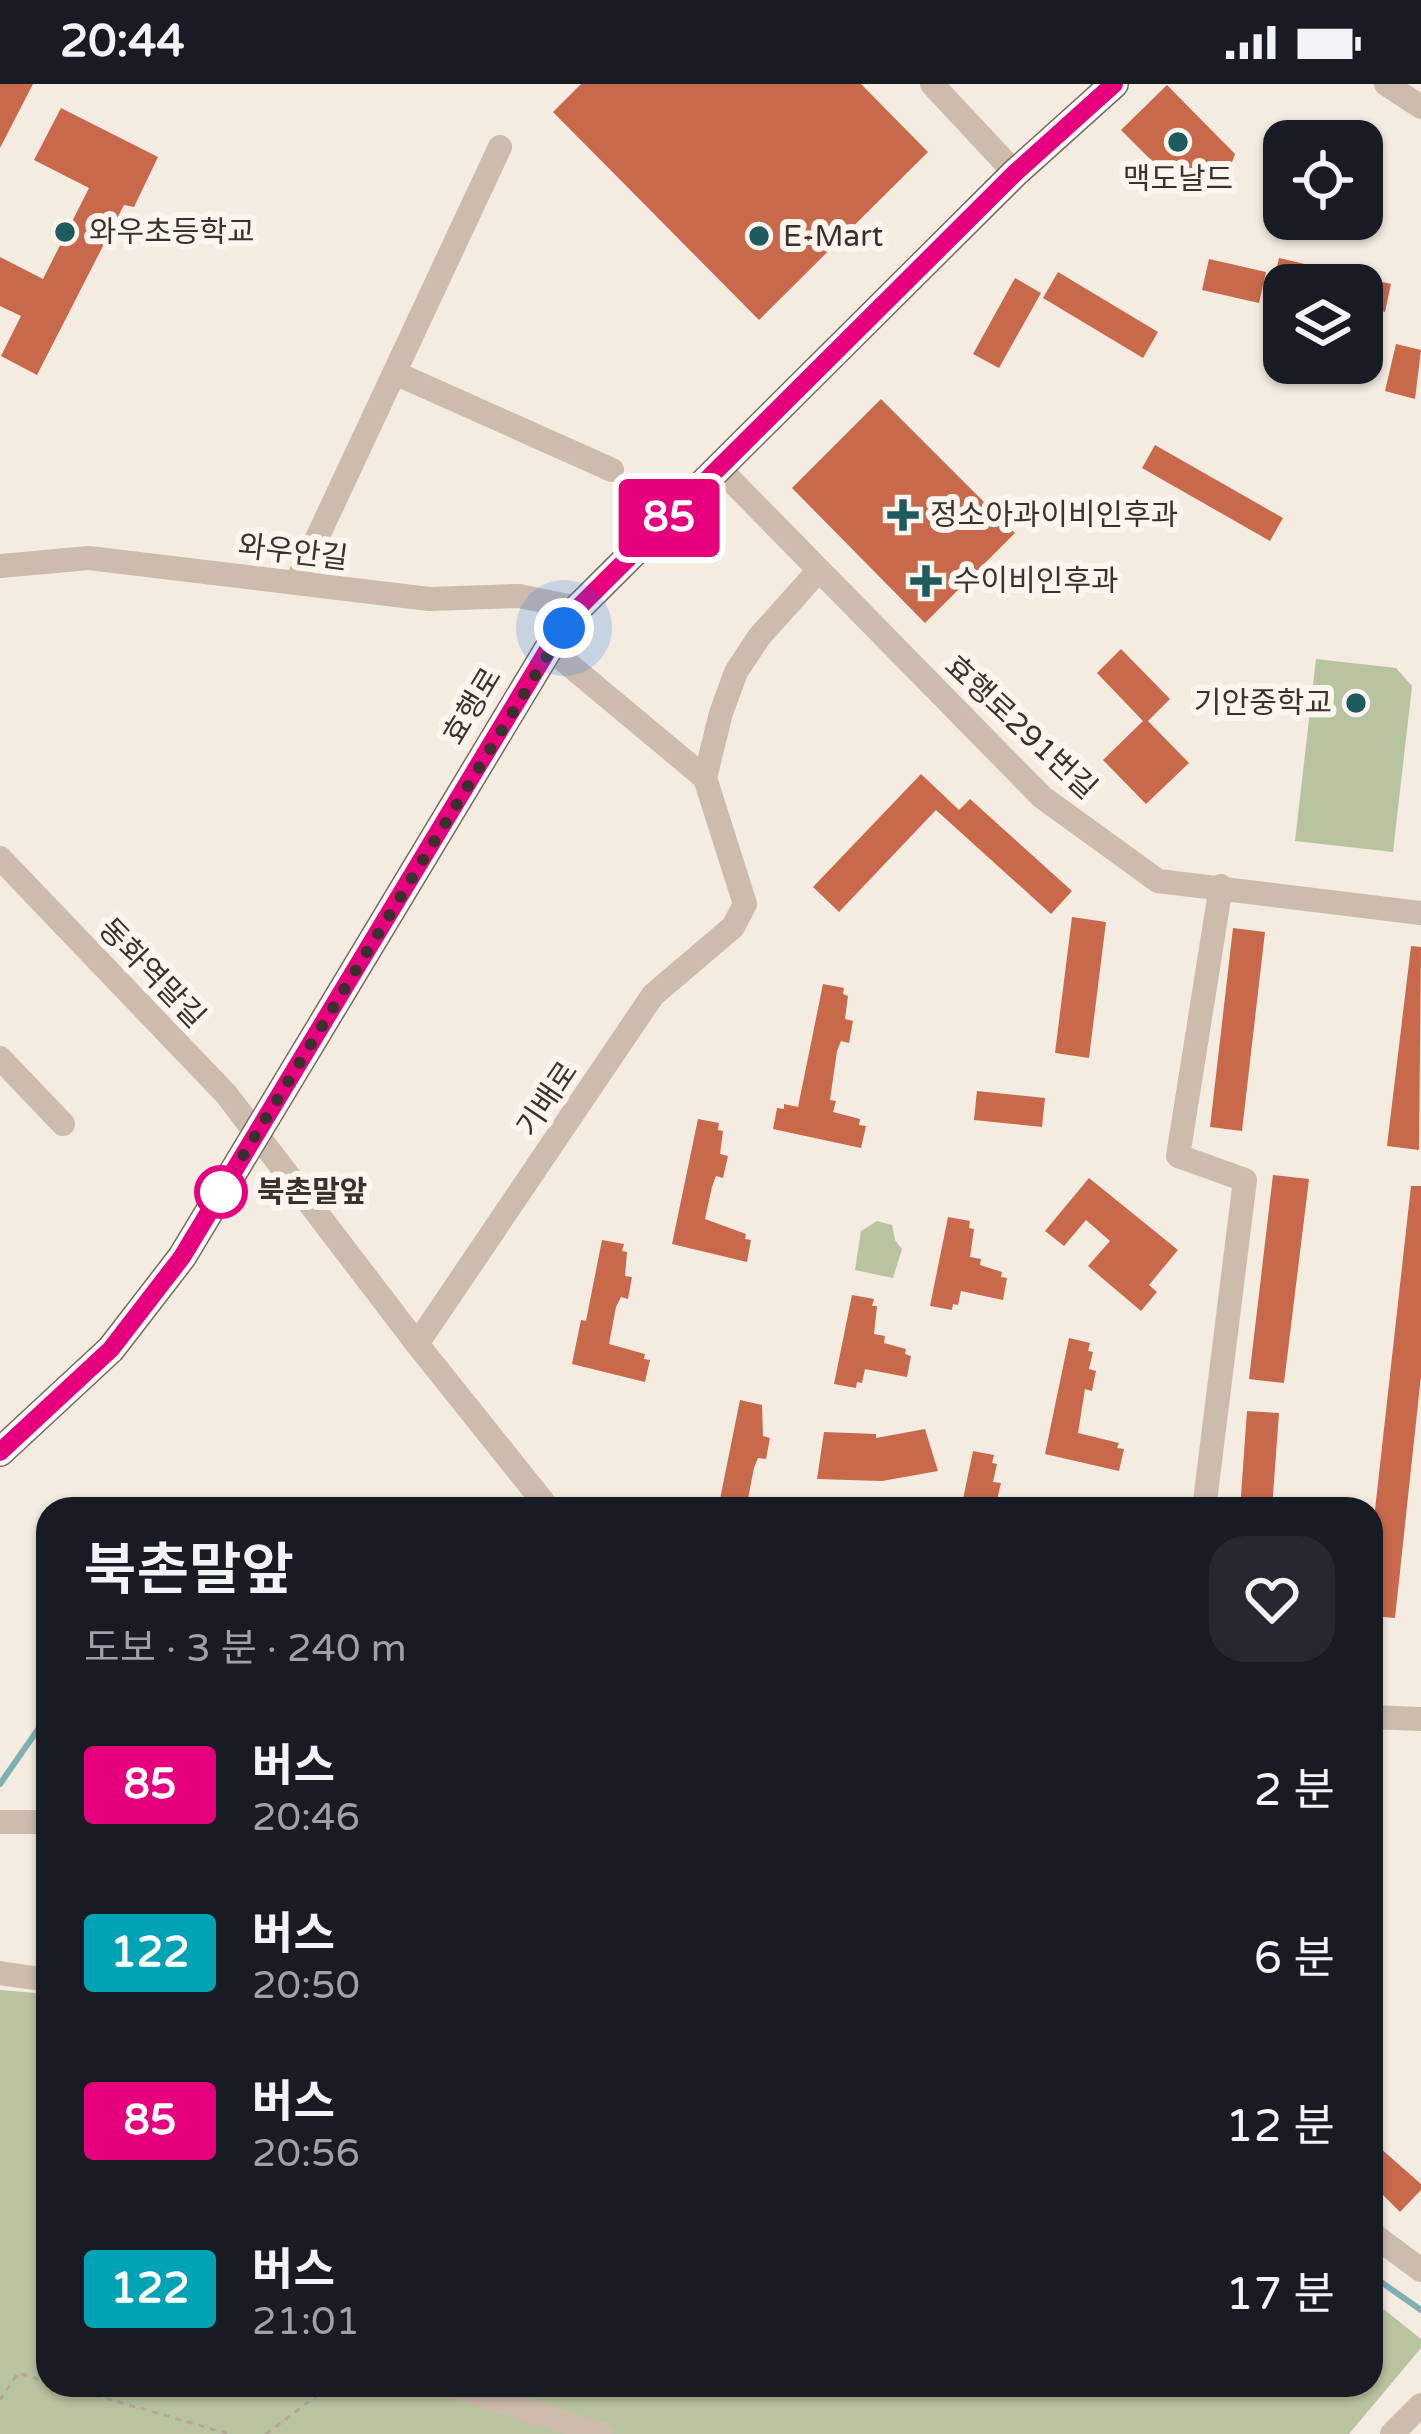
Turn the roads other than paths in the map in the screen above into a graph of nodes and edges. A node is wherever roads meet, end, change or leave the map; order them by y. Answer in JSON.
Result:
{"nodes":[{"id":1,"x":932,"y":84,"type":"edge"},
{"id":2,"x":1386,"y":84,"type":"edge"},
{"id":3,"x":1096,"y":90,"type":"edge"},
{"id":4,"x":1421,"y":107,"type":"edge"},
{"id":5,"x":500,"y":147,"type":"dead end"},
{"id":6,"x":1015,"y":173,"type":"junction"},
{"id":7,"x":395,"y":373,"type":"junction"},
{"id":8,"x":719,"y":468,"type":"junction"},
{"id":9,"x":612,"y":470,"type":"dead end"},
{"id":10,"x":0,"y":566,"type":"edge"},
{"id":11,"x":819,"y":570,"type":"junction"},
{"id":12,"x":296,"y":583,"type":"junction"},
{"id":13,"x":578,"y":608,"type":"junction"},
{"id":14,"x":549,"y":648,"type":"junction"},
{"id":15,"x":706,"y":778,"type":"junction"},
{"id":16,"x":0,"y":858,"type":"edge"},
{"id":17,"x":1221,"y":886,"type":"junction"},
{"id":18,"x":1421,"y":914,"type":"edge"},
{"id":19,"x":0,"y":1058,"type":"edge"},
{"id":20,"x":63,"y":1124,"type":"dead end"},
{"id":21,"x":257,"y":1132,"type":"junction"},
{"id":22,"x":417,"y":1344,"type":"junction"},
{"id":23,"x":0,"y":1452,"type":"edge"},
{"id":24,"x":539,"y":1497,"type":"edge"},
{"id":25,"x":1205,"y":1497,"type":"edge"},
{"id":26,"x":1383,"y":1718,"type":"edge"},
{"id":27,"x":1421,"y":1719,"type":"edge"},
{"id":28,"x":0,"y":1822,"type":"edge"},
{"id":29,"x":36,"y":1822,"type":"edge"},
{"id":30,"x":0,"y":1973,"type":"edge"},
{"id":31,"x":36,"y":1978,"type":"edge"},
{"id":32,"x":1421,"y":2241,"type":"edge"},
{"id":33,"x":1383,"y":2242,"type":"edge"},
{"id":34,"x":1398,"y":2254,"type":"junction"},
{"id":35,"x":1421,"y":2270,"type":"edge"},
{"id":36,"x":488,"y":2397,"type":"edge"},
{"id":37,"x":1421,"y":2405,"type":"edge"},
{"id":38,"x":601,"y":2434,"type":"edge"},
{"id":39,"x":1392,"y":2434,"type":"edge"}],
"edges":[{"from":1,"to":6,"type":"street"},
{"from":2,"to":4,"type":"street"},
{"from":3,"to":6,"type":"main road","name":"효행로"},
{"from":5,"to":7,"type":"street"},
{"from":6,"to":8,"type":"main road","name":"효행로"},
{"from":7,"to":9,"type":"street"},
{"from":7,"to":12,"type":"street"},
{"from":8,"to":11,"type":"street","name":"효행로291번길"},
{"from":8,"to":13,"type":"main road","name":"효행로"},
{"from":10,"to":12,"type":"street","name":"와우안길"},
{"from":11,"to":15,"type":"street"},
{"from":11,"to":17,"type":"street","name":"효행로291번길"},
{"from":12,"to":13,"type":"street","name":"와우안길"},
{"from":13,"to":14,"type":"main road","name":"효행로"},
{"from":14,"to":15,"type":"street"},
{"from":14,"to":21,"type":"main road","name":"효행로"},
{"from":15,"to":22,"type":"street","name":"기배로"},
{"from":16,"to":21,"type":"street","name":"동화역말길"},
{"from":17,"to":18,"type":"street","name":"효행로291번길"},
{"from":17,"to":25,"type":"street"},
{"from":19,"to":20,"type":"street"},
{"from":21,"to":22,"type":"street"},
{"from":21,"to":23,"type":"main road","name":"효행로"},
{"from":22,"to":24,"type":"street"},
{"from":26,"to":27,"type":"street"},
{"from":28,"to":29,"type":"street"},
{"from":30,"to":31,"type":"street"},
{"from":32,"to":34,"type":"street"},
{"from":33,"to":34,"type":"street"},
{"from":34,"to":35,"type":"street"},
{"from":36,"to":38,"type":"street"},
{"from":37,"to":39,"type":"street"}]}
